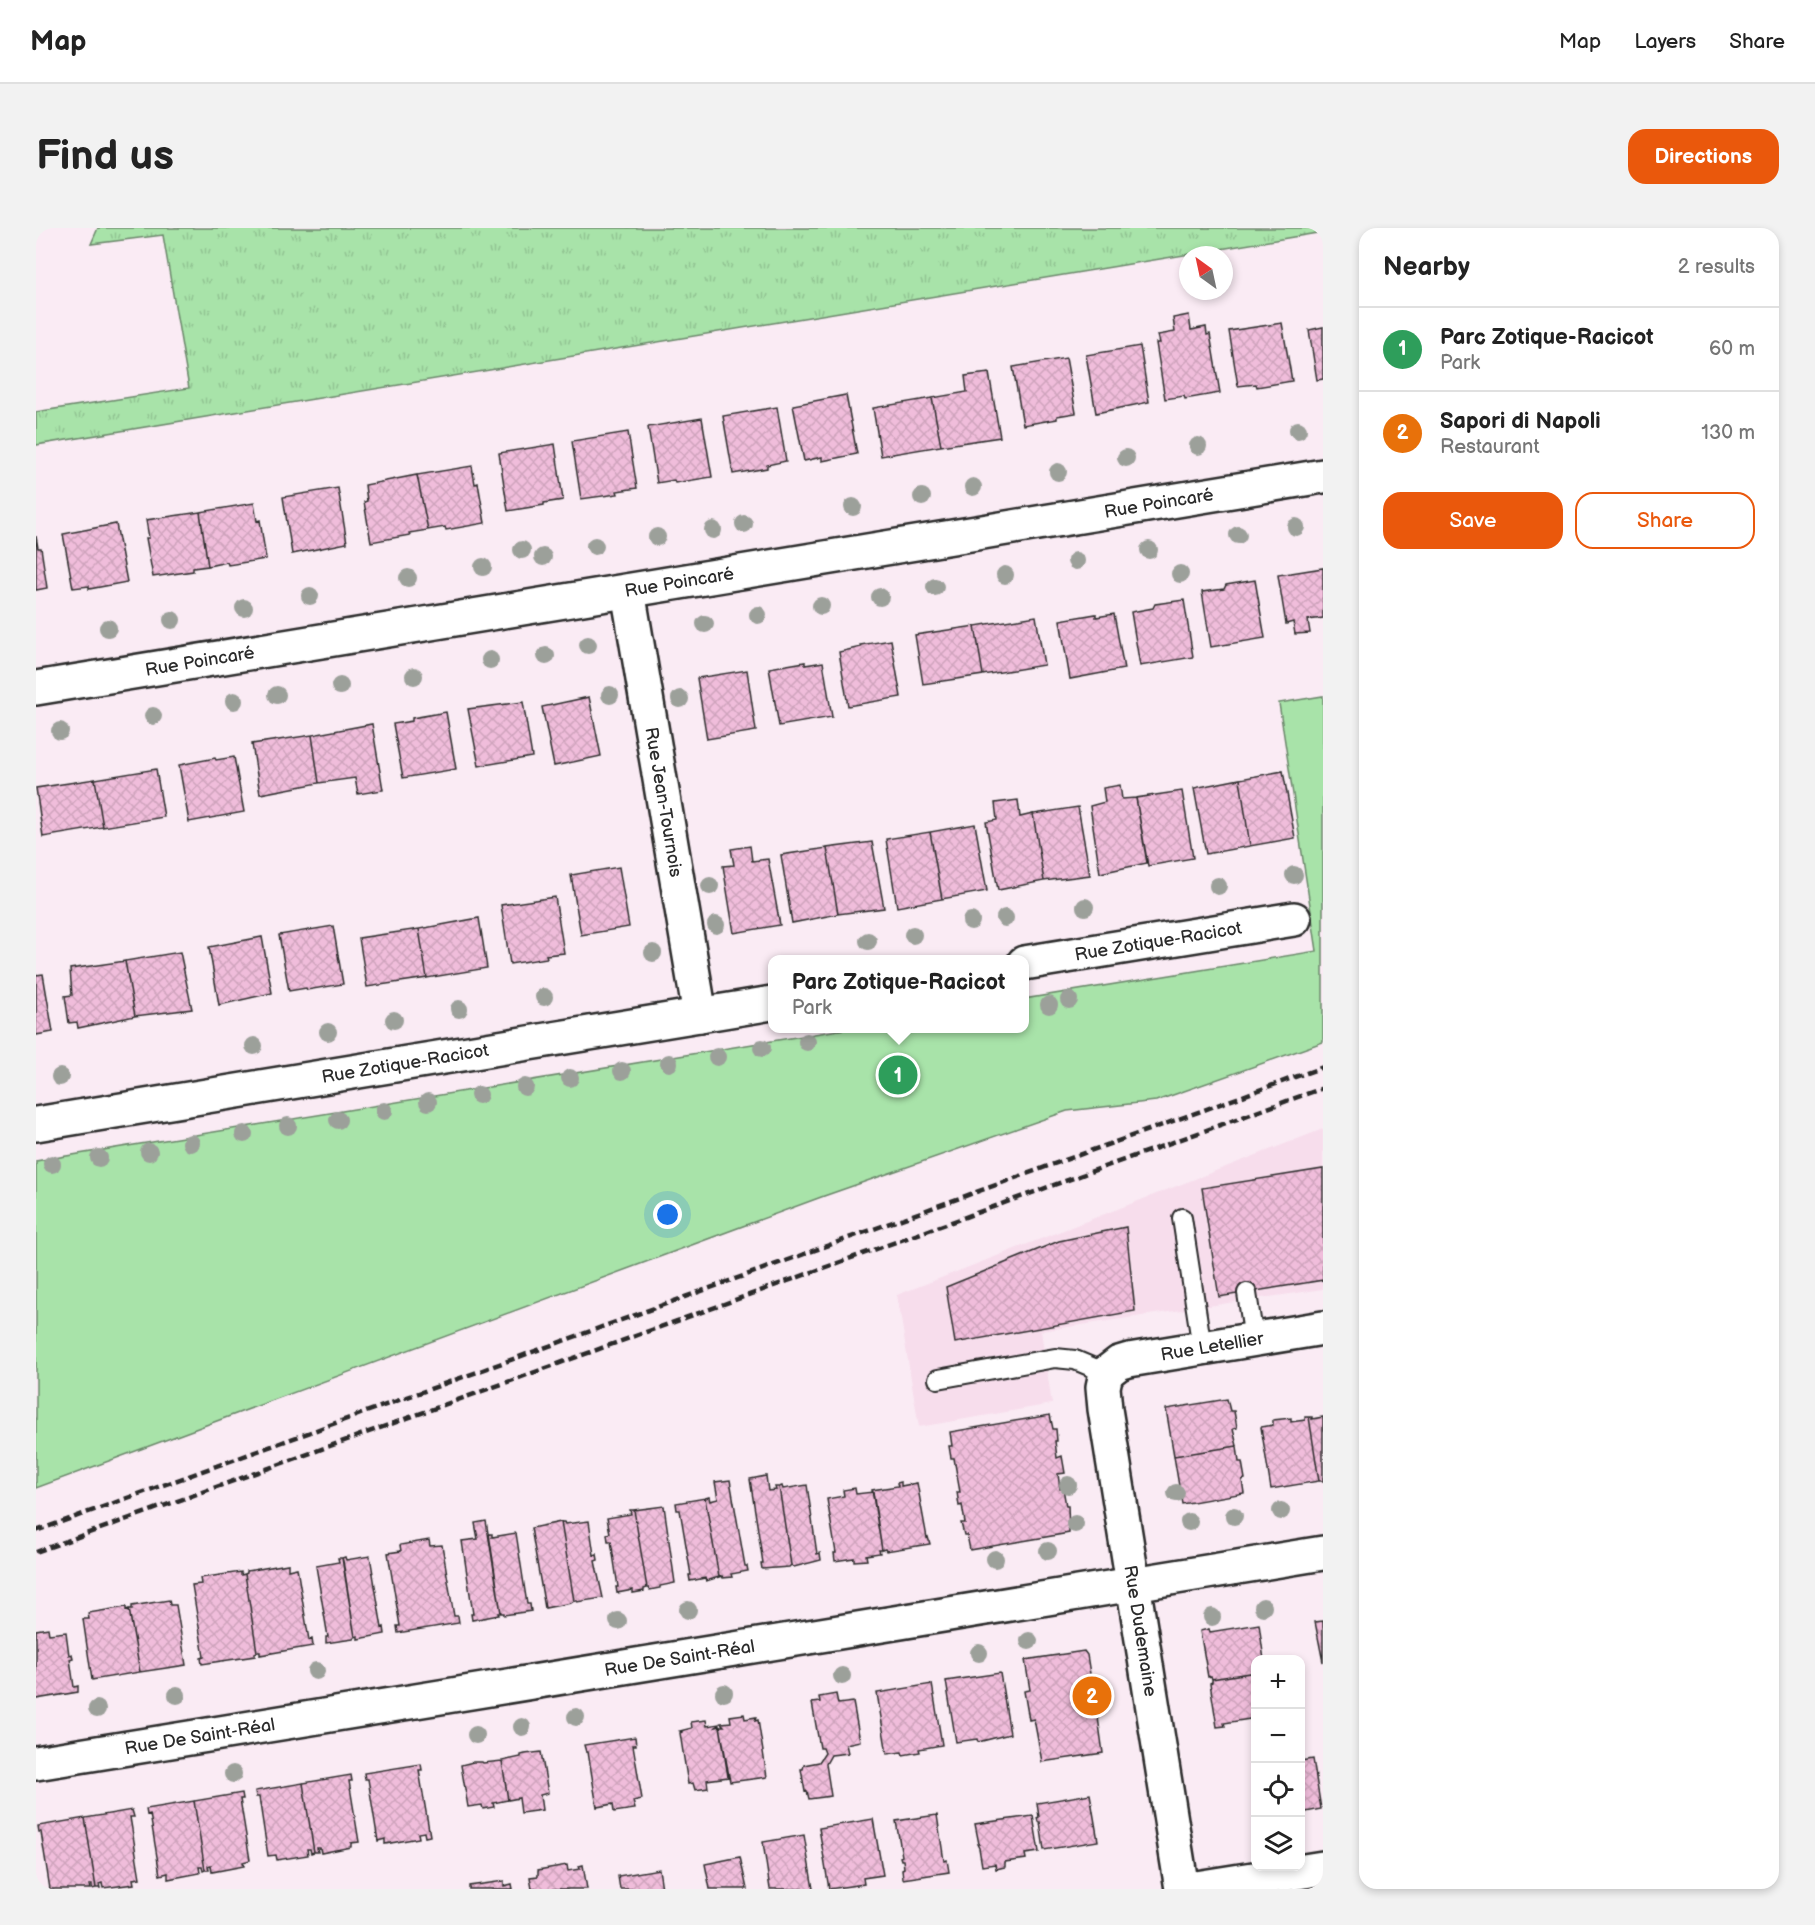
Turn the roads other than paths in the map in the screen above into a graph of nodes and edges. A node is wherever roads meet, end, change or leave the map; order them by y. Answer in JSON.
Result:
{"nodes":[{"id":1,"x":1323,"y":476,"type":"edge"},
{"id":2,"x":628,"y":591,"type":"junction"},
{"id":3,"x":36,"y":688,"type":"edge"},
{"id":4,"x":1294,"y":919,"type":"dead end"},
{"id":5,"x":1029,"y":962,"type":"edge"},
{"id":6,"x":768,"y":1005,"type":"edge"},
{"id":7,"x":700,"y":1015,"type":"junction"},
{"id":8,"x":36,"y":1124,"type":"edge"},
{"id":9,"x":1182,"y":1218,"type":"dead end"},
{"id":10,"x":1247,"y":1293,"type":"dead end"},
{"id":11,"x":1323,"y":1328,"type":"edge"},
{"id":12,"x":1254,"y":1340,"type":"junction"},
{"id":13,"x":1203,"y":1348,"type":"junction"},
{"id":14,"x":1106,"y":1373,"type":"junction"},
{"id":15,"x":938,"y":1379,"type":"dead end"},
{"id":16,"x":1323,"y":1553,"type":"edge"},
{"id":17,"x":1133,"y":1583,"type":"junction"},
{"id":18,"x":36,"y":1763,"type":"edge"},
{"id":19,"x":1323,"y":1868,"type":"edge"},
{"id":20,"x":1182,"y":1889,"type":"edge"},
{"id":21,"x":1190,"y":1889,"type":"edge"}],
"edges":[{"from":1,"to":2,"type":"street","name":"Rue Poincaré"},
{"from":2,"to":3,"type":"street","name":"Rue Poincaré"},
{"from":2,"to":7,"type":"street","name":"Rue Jean-Tournois"},
{"from":4,"to":5,"type":"street","name":"Rue Zotique-Racicot"},
{"from":6,"to":7,"type":"street","name":"Rue Zotique-Racicot"},
{"from":7,"to":8,"type":"street","name":"Rue Zotique-Racicot"},
{"from":9,"to":13,"type":"lane"},
{"from":10,"to":12,"type":"lane"},
{"from":11,"to":12,"type":"street","name":"Rue Letellier"},
{"from":12,"to":13,"type":"street","name":"Rue Letellier"},
{"from":13,"to":14,"type":"street","name":"Rue Letellier"},
{"from":14,"to":15,"type":"lane"},
{"from":14,"to":17,"type":"street","name":"Rue Dudemaine"},
{"from":16,"to":17,"type":"street","name":"Rue De Saint-Réal"},
{"from":17,"to":18,"type":"street","name":"Rue De Saint-Réal"},
{"from":17,"to":20,"type":"street","name":"Rue Dudemaine"},
{"from":19,"to":21,"type":"street"}]}
